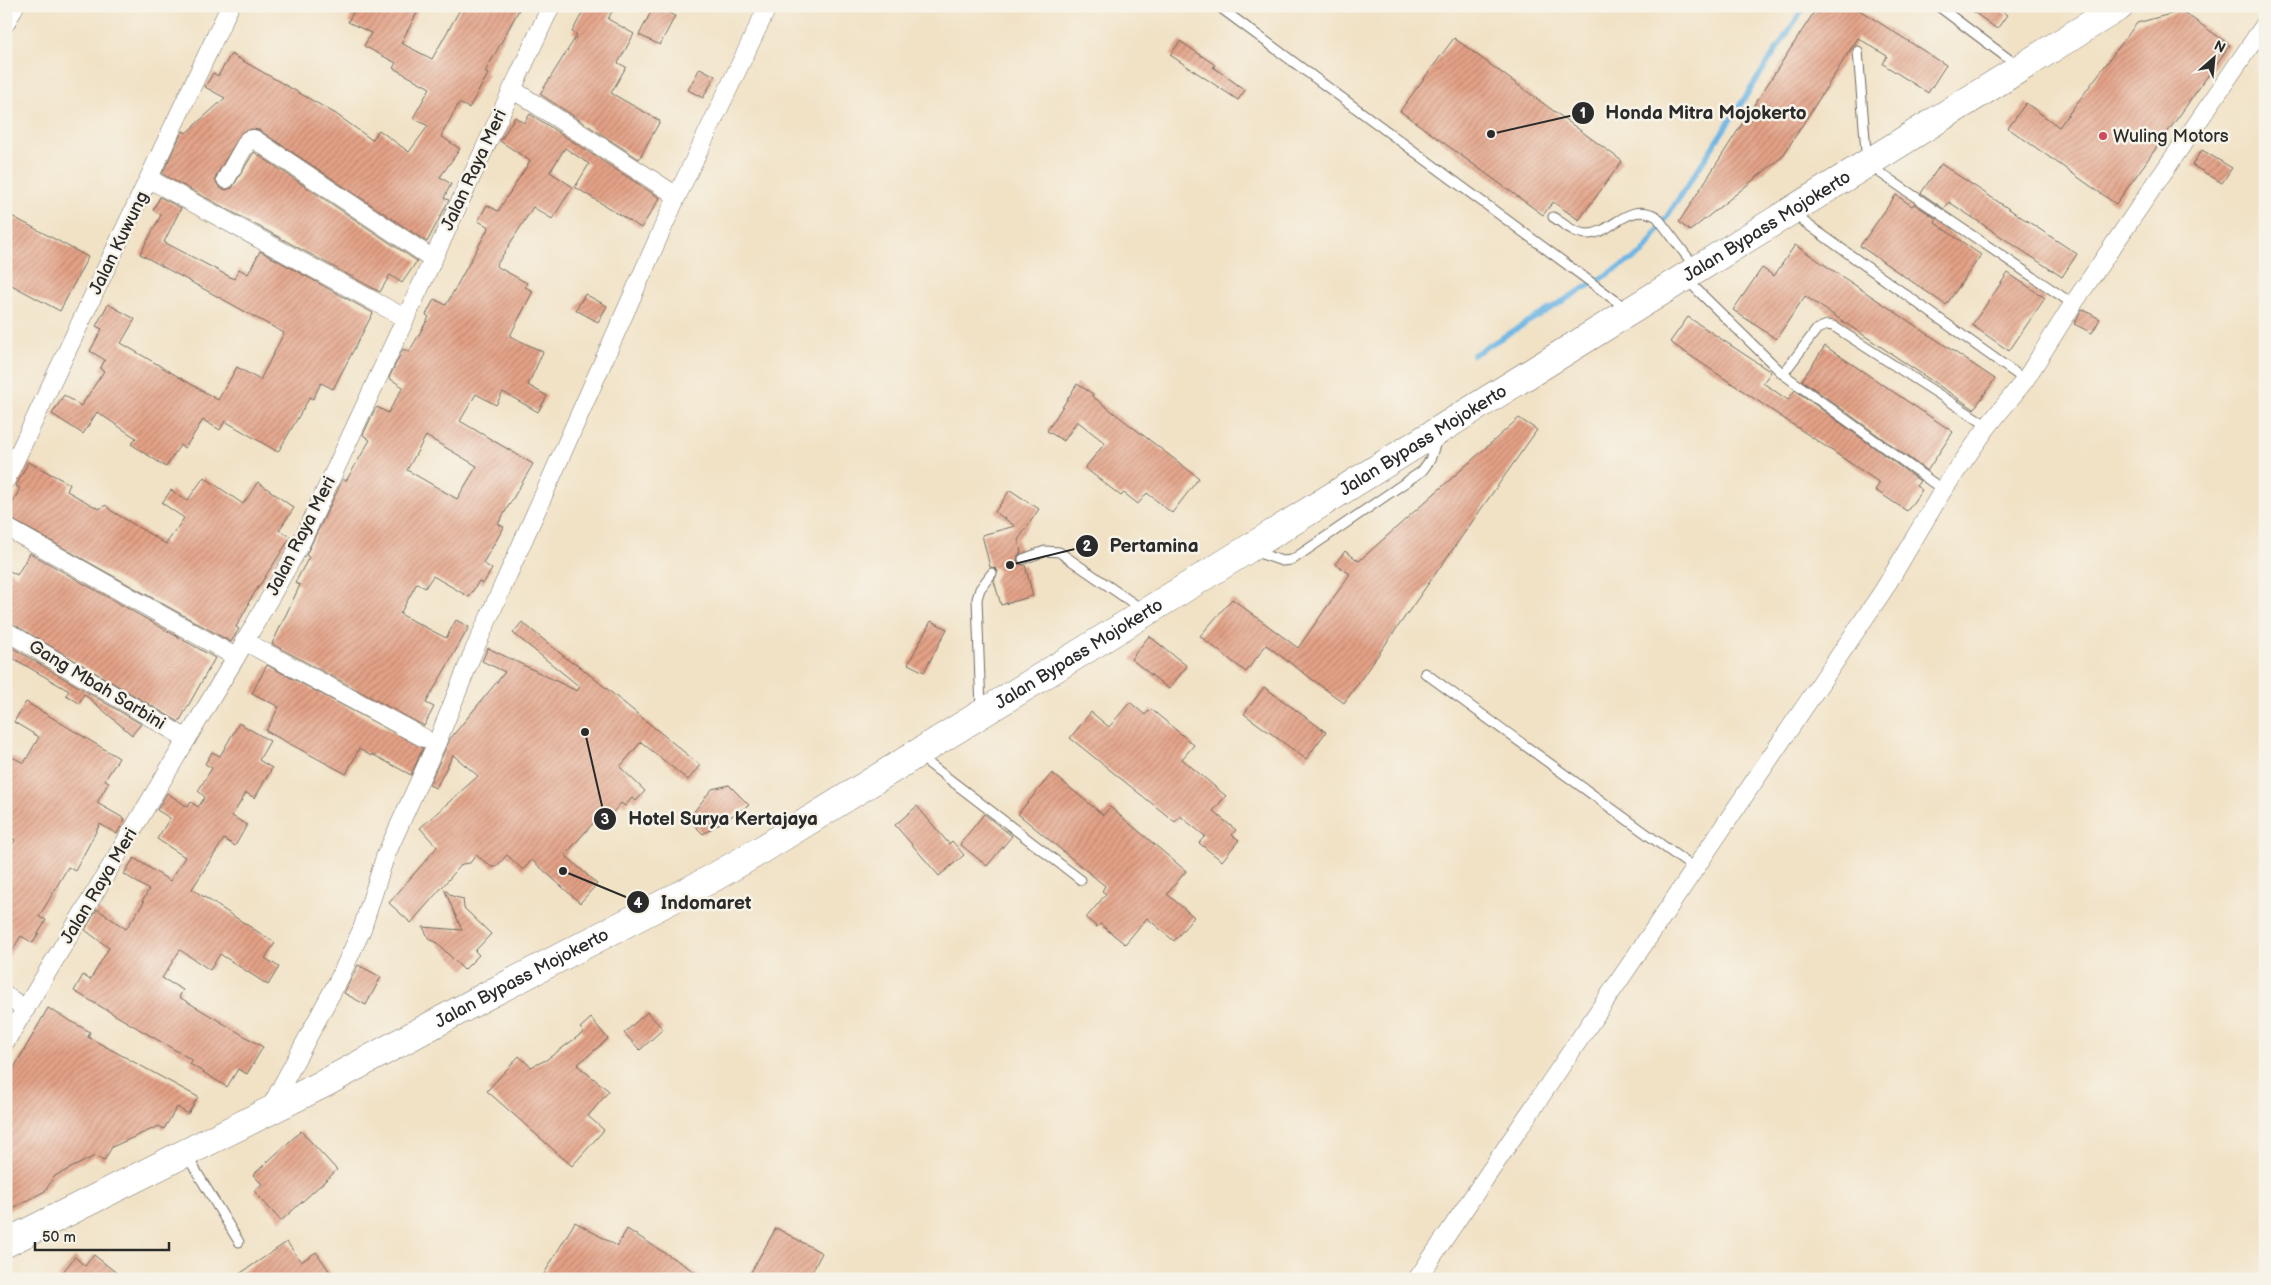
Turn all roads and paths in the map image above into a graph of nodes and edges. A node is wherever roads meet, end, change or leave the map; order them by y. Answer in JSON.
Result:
{"nodes":[{"id":1,"x":15,"y":6,"type":"edge"},
{"id":2,"x":230,"y":6,"type":"edge"},
{"id":3,"x":551,"y":6,"type":"edge"},
{"id":4,"x":768,"y":6,"type":"edge"},
{"id":5,"x":1218,"y":6,"type":"edge"},
{"id":6,"x":1938,"y":6,"type":"edge"},
{"id":7,"x":2120,"y":6,"type":"edge"},
{"id":8,"x":6,"y":23,"type":"edge"},
{"id":9,"x":2265,"y":24,"type":"edge"},
{"id":10,"x":1858,"y":50,"type":"dead end"},
{"id":11,"x":2020,"y":68,"type":"junction"},
{"id":12,"x":512,"y":89,"type":"junction"},
{"id":13,"x":1867,"y":164,"type":"junction"},
{"id":14,"x":149,"y":179,"type":"junction"},
{"id":15,"x":226,"y":179,"type":"dead end"},
{"id":16,"x":677,"y":196,"type":"junction"},
{"id":17,"x":1788,"y":211,"type":"junction"},
{"id":18,"x":1553,"y":217,"type":"dead end"},
{"id":19,"x":433,"y":259,"type":"junction"},
{"id":20,"x":1690,"y":273,"type":"junction"},
{"id":21,"x":2073,"y":304,"type":"junction"},
{"id":22,"x":1629,"y":311,"type":"junction"},
{"id":23,"x":405,"y":318,"type":"junction"},
{"id":24,"x":1783,"y":374,"type":"junction"},
{"id":25,"x":2025,"y":380,"type":"junction"},
{"id":26,"x":1988,"y":426,"type":"junction"},
{"id":27,"x":12,"y":450,"type":"edge"},
{"id":28,"x":6,"y":480,"type":"edge"},
{"id":29,"x":1943,"y":490,"type":"junction"},
{"id":30,"x":6,"y":527,"type":"edge"},
{"id":31,"x":1023,"y":559,"type":"dead end"},
{"id":32,"x":992,"y":573,"type":"dead end"},
{"id":33,"x":1146,"y":612,"type":"junction"},
{"id":34,"x":6,"y":631,"type":"edge"},
{"id":35,"x":240,"y":649,"type":"junction"},
{"id":36,"x":1425,"y":673,"type":"dead end"},
{"id":37,"x":981,"y":713,"type":"junction"},
{"id":38,"x":187,"y":738,"type":"junction"},
{"id":39,"x":424,"y":738,"type":"dead end"},
{"id":40,"x":916,"y":754,"type":"junction"},
{"id":41,"x":1695,"y":869,"type":"junction"},
{"id":42,"x":1081,"y":880,"type":"dead end"},
{"id":43,"x":6,"y":996,"type":"edge"},
{"id":44,"x":26,"y":1009,"type":"junction"},
{"id":45,"x":6,"y":1041,"type":"edge"},
{"id":46,"x":268,"y":1112,"type":"junction"},
{"id":47,"x":186,"y":1154,"type":"junction"},
{"id":48,"x":239,"y":1242,"type":"dead end"},
{"id":49,"x":6,"y":1244,"type":"edge"},
{"id":50,"x":1417,"y":1279,"type":"edge"}],
"edges":[{"from":1,"to":8,"type":"street"},
{"from":2,"to":14,"type":"street","name":"Jalan Kuwung"},
{"from":3,"to":12,"type":"street","name":"Jalan Raya Meri"},
{"from":4,"to":16,"type":"street"},
{"from":5,"to":22,"type":"lane"},
{"from":6,"to":11,"type":"lane"},
{"from":7,"to":11,"type":"highway","name":"Jalan Bypass Mojokerto"},
{"from":9,"to":21,"type":"street"},
{"from":10,"to":13,"type":"lane"},
{"from":11,"to":13,"type":"highway","name":"Jalan Bypass Mojokerto"},
{"from":12,"to":16,"type":"street"},
{"from":12,"to":19,"type":"street","name":"Jalan Raya Meri"},
{"from":13,"to":17,"type":"highway","name":"Jalan Bypass Mojokerto"},
{"from":13,"to":21,"type":"lane"},
{"from":14,"to":23,"type":"street"},
{"from":14,"to":27,"type":"street","name":"Jalan Kuwung"},
{"from":15,"to":19,"type":"street"},
{"from":16,"to":46,"type":"street"},
{"from":17,"to":20,"type":"highway","name":"Jalan Bypass Mojokerto"},
{"from":17,"to":25,"type":"lane"},
{"from":18,"to":20,"type":"lane"},
{"from":19,"to":23,"type":"street","name":"Jalan Raya Meri"},
{"from":20,"to":22,"type":"highway","name":"Jalan Bypass Mojokerto"},
{"from":20,"to":24,"type":"lane"},
{"from":21,"to":25,"type":"street"},
{"from":22,"to":33,"type":"highway","name":"Jalan Bypass Mojokerto"},
{"from":23,"to":35,"type":"street","name":"Jalan Raya Meri"},
{"from":24,"to":26,"type":"lane"},
{"from":24,"to":29,"type":"lane"},
{"from":25,"to":26,"type":"street"},
{"from":26,"to":29,"type":"street"},
{"from":27,"to":28,"type":"street","name":"Jalan Kuwung"},
{"from":29,"to":41,"type":"street"},
{"from":30,"to":35,"type":"street"},
{"from":31,"to":33,"type":"lane"},
{"from":32,"to":37,"type":"lane"},
{"from":33,"to":37,"type":"highway","name":"Jalan Bypass Mojokerto"},
{"from":34,"to":38,"type":"street","name":"Gang Mbah Sarbini"},
{"from":35,"to":38,"type":"street","name":"Jalan Raya Meri"},
{"from":35,"to":39,"type":"street"},
{"from":36,"to":41,"type":"lane"},
{"from":37,"to":40,"type":"highway","name":"Jalan Bypass Mojokerto"},
{"from":38,"to":44,"type":"street","name":"Jalan Raya Meri"},
{"from":40,"to":42,"type":"lane"},
{"from":40,"to":46,"type":"highway","name":"Jalan Bypass Mojokerto"},
{"from":41,"to":50,"type":"street"},
{"from":43,"to":44,"type":"street"},
{"from":44,"to":45,"type":"street","name":"Jalan Raya Meri"},
{"from":46,"to":47,"type":"highway","name":"Jalan Bypass Mojokerto"},
{"from":47,"to":48,"type":"lane"},
{"from":47,"to":49,"type":"highway","name":"Jalan Bypass Mojokerto"}]}
